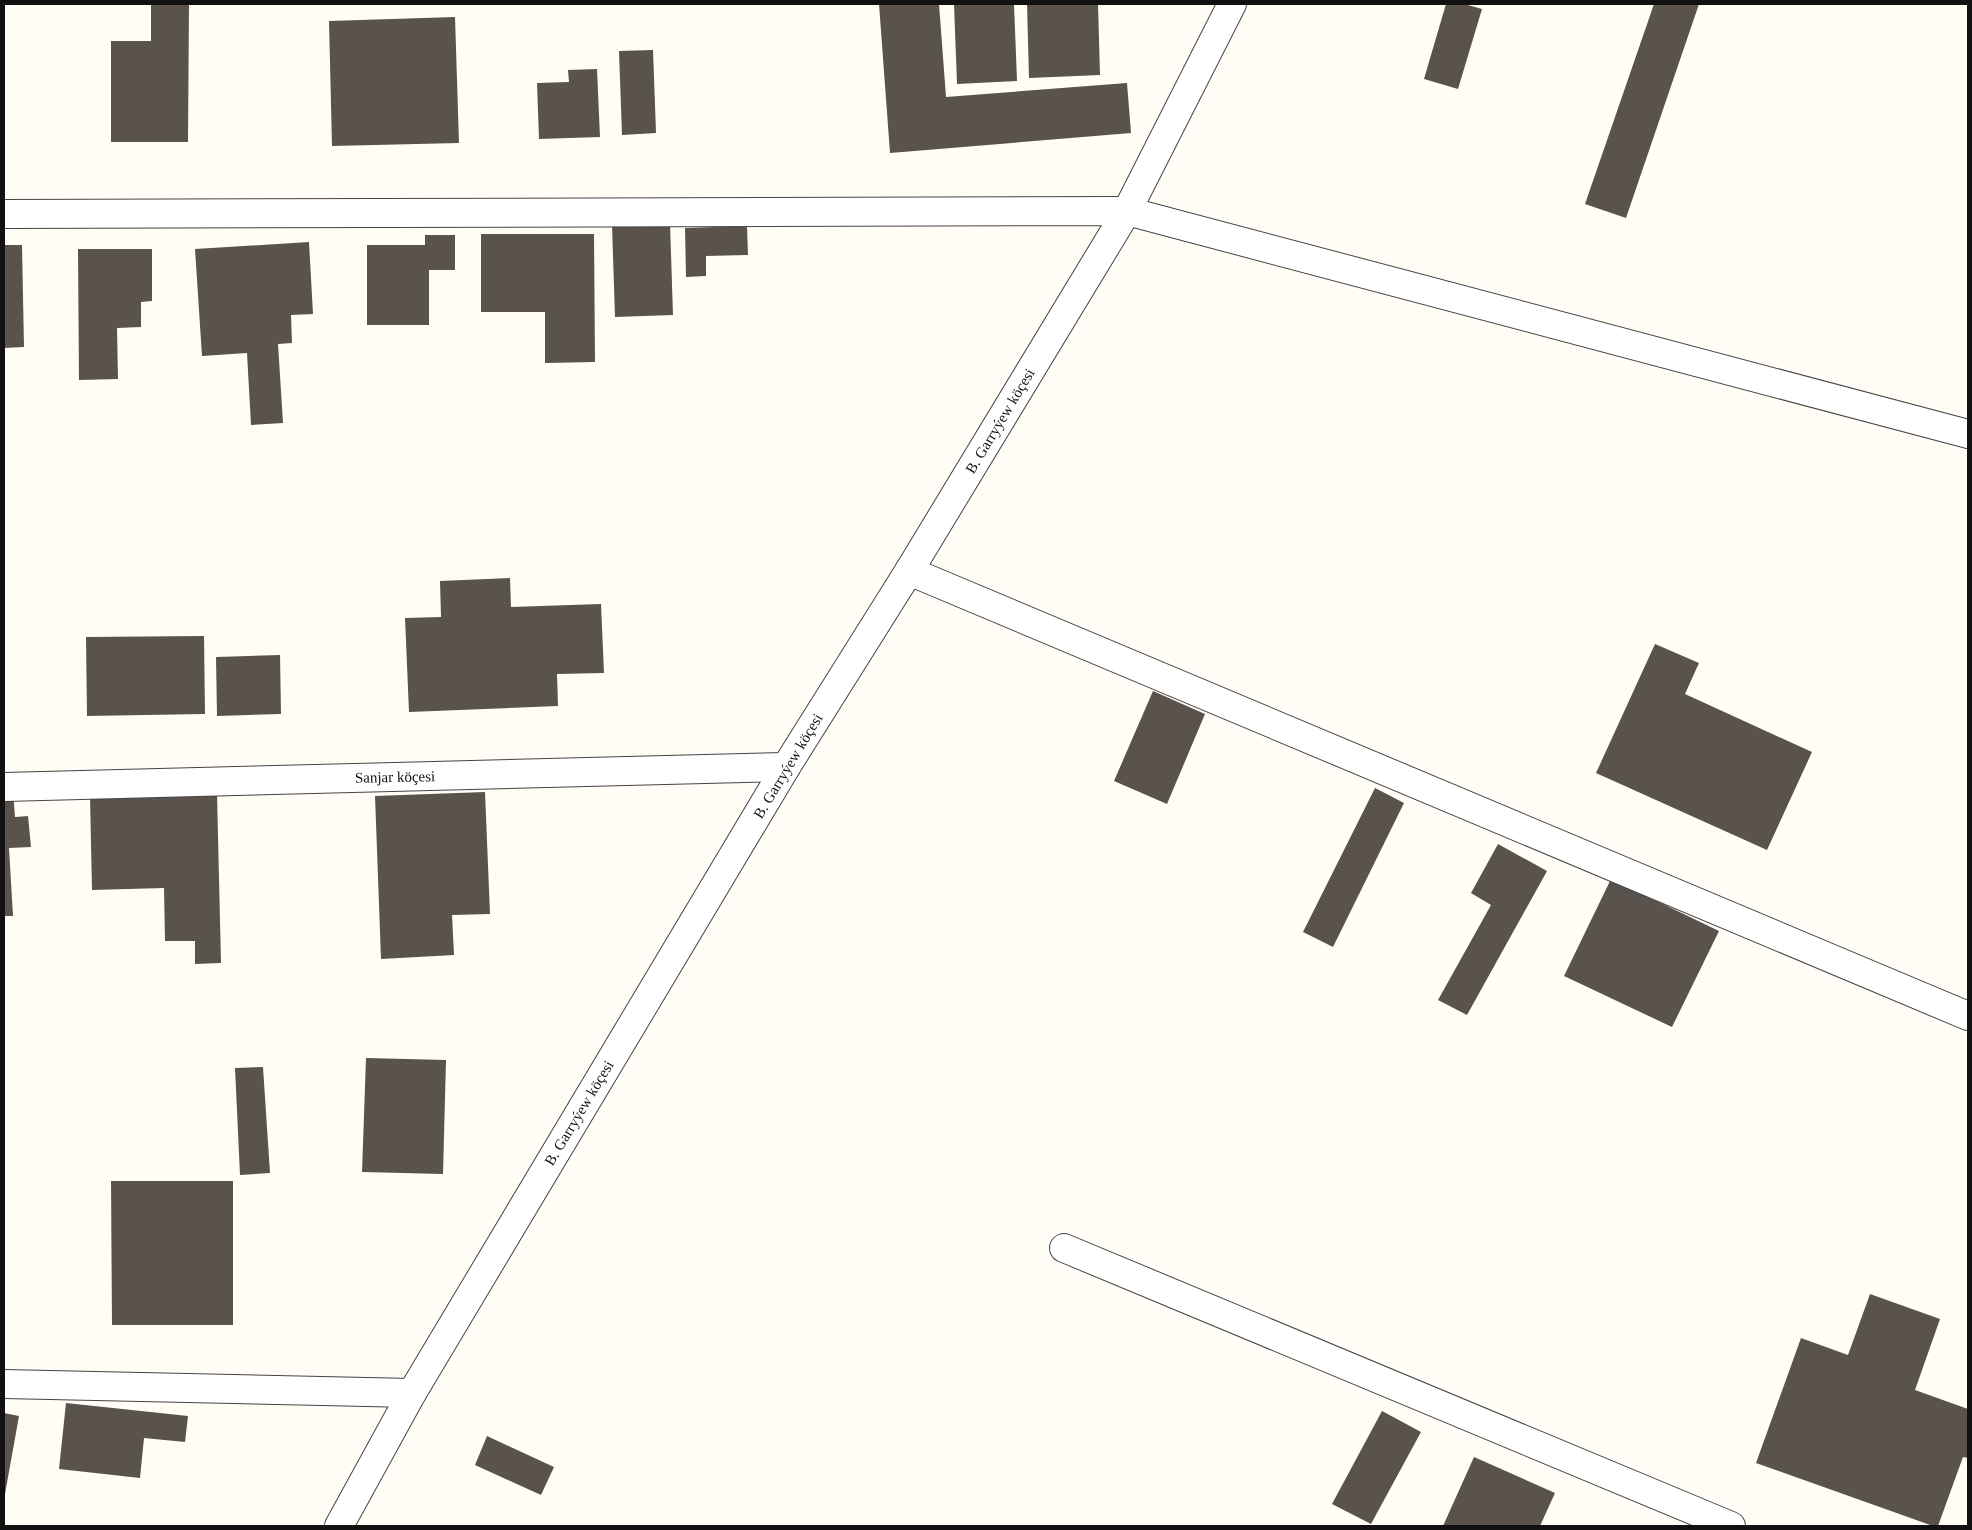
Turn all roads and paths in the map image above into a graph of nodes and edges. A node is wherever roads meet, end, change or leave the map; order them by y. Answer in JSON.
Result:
{"nodes":[{"id":1,"x":1232,"y":4,"type":"edge"},
{"id":2,"x":1127,"y":211,"type":"junction"},
{"id":3,"x":4,"y":214,"type":"edge"},
{"id":4,"x":1968,"y":434,"type":"edge"},
{"id":5,"x":909,"y":571,"type":"junction"},
{"id":6,"x":786,"y":767,"type":"junction"},
{"id":7,"x":4,"y":787,"type":"edge"},
{"id":8,"x":1968,"y":1016,"type":"edge"},
{"id":9,"x":1064,"y":1248,"type":"dead end"},
{"id":10,"x":4,"y":1384,"type":"edge"},
{"id":11,"x":412,"y":1393,"type":"junction"},
{"id":12,"x":340,"y":1526,"type":"edge"},
{"id":13,"x":1731,"y":1526,"type":"edge"}],
"edges":[{"from":1,"to":2,"type":"street","name":"B. Garryýew köçesi"},
{"from":2,"to":3,"type":"street"},
{"from":2,"to":4,"type":"street"},
{"from":2,"to":5,"type":"street","name":"B. Garryýew köçesi"},
{"from":5,"to":6,"type":"street","name":"B. Garryýew köçesi"},
{"from":5,"to":8,"type":"street"},
{"from":6,"to":7,"type":"street","name":"Sanjar köçesi"},
{"from":6,"to":11,"type":"street","name":"B. Garryýew köçesi"},
{"from":9,"to":13,"type":"street"},
{"from":10,"to":11,"type":"street"},
{"from":11,"to":12,"type":"street","name":"B. Garryýew köçesi"}]}
